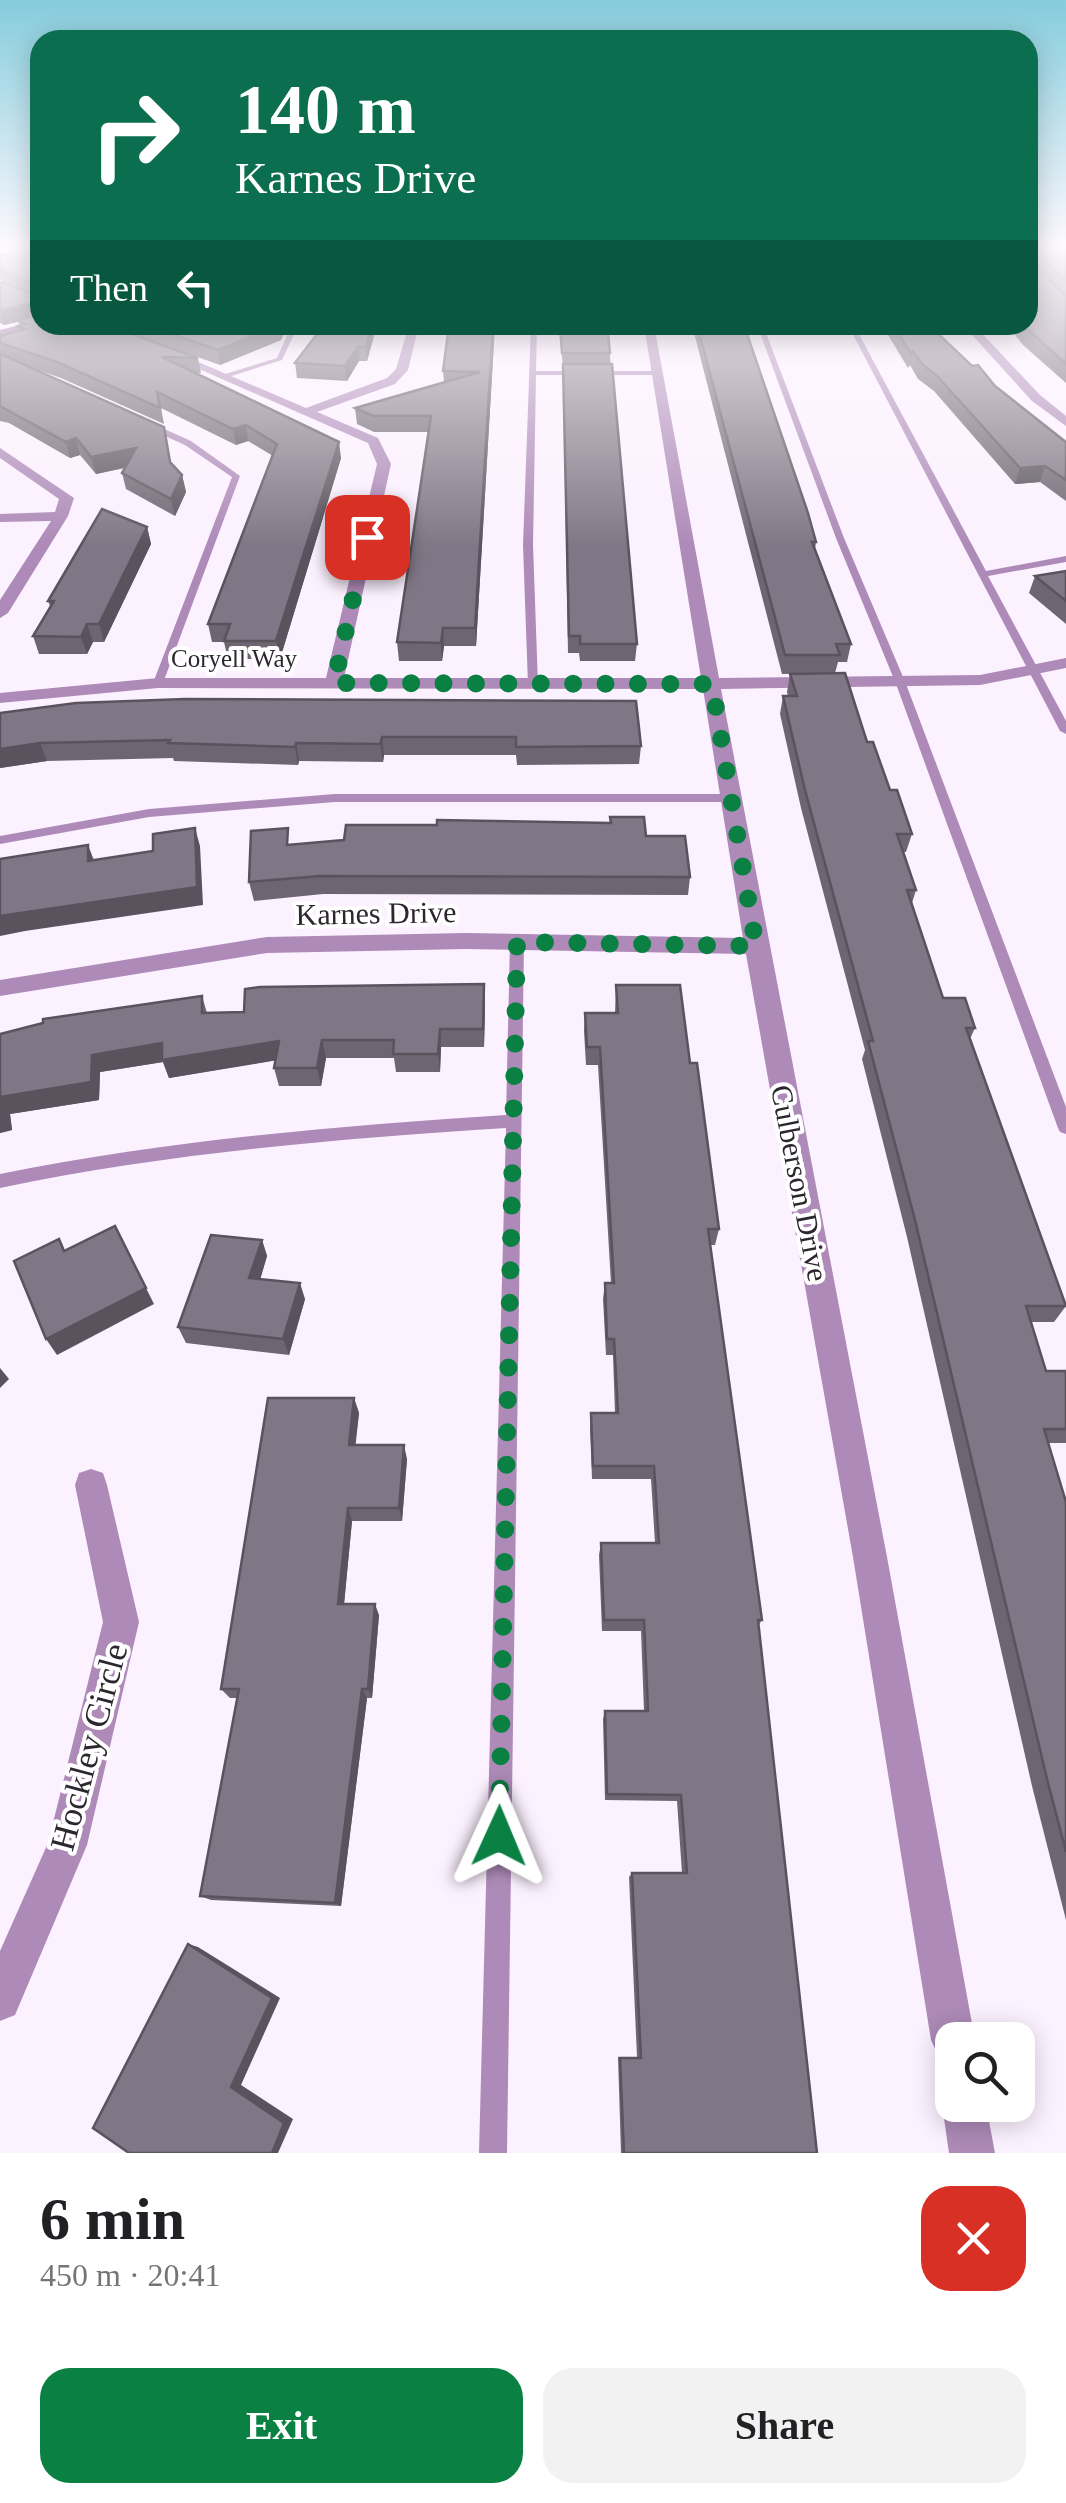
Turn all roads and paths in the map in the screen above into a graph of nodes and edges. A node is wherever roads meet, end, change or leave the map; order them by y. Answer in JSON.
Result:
{"nodes":[{"id":1,"x":286,"y":345,"type":"edge"},
{"id":2,"x":409,"y":345,"type":"edge"},
{"id":3,"x":534,"y":345,"type":"edge"},
{"id":4,"x":653,"y":345,"type":"edge"},
{"id":5,"x":768,"y":345,"type":"edge"},
{"id":6,"x":862,"y":345,"type":"edge"},
{"id":7,"x":987,"y":345,"type":"edge"},
{"id":8,"x":158,"y":350,"type":"edge"},
{"id":9,"x":533,"y":373,"type":"junction"},
{"id":10,"x":658,"y":373,"type":"junction"},
{"id":11,"x":225,"y":377,"type":"junction"},
{"id":12,"x":308,"y":411,"type":"junction"},
{"id":13,"x":137,"y":420,"type":"edge"},
{"id":14,"x":1066,"y":422,"type":"edge"},
{"id":15,"x":0,"y":452,"type":"edge"},
{"id":16,"x":62,"y":516,"type":"junction"},
{"id":17,"x":0,"y":518,"type":"edge"},
{"id":18,"x":1066,"y":559,"type":"edge"},
{"id":19,"x":983,"y":574,"type":"junction"},
{"id":20,"x":6,"y":594,"type":"edge"},
{"id":21,"x":0,"y":613,"type":"edge"},
{"id":22,"x":1066,"y":663,"type":"edge"},
{"id":23,"x":1032,"y":670,"type":"junction"},
{"id":24,"x":334,"y":683,"type":"junction"},
{"id":25,"x":158,"y":684,"type":"junction"},
{"id":26,"x":712,"y":684,"type":"junction"},
{"id":27,"x":901,"y":684,"type":"junction"},
{"id":28,"x":534,"y":686,"type":"junction"},
{"id":29,"x":0,"y":698,"type":"edge"},
{"id":30,"x":1066,"y":731,"type":"edge"},
{"id":31,"x":731,"y":798,"type":"junction"},
{"id":32,"x":0,"y":840,"type":"edge"},
{"id":33,"x":517,"y":942,"type":"junction"},
{"id":34,"x":756,"y":946,"type":"junction"},
{"id":35,"x":0,"y":988,"type":"edge"},
{"id":36,"x":512,"y":1121,"type":"junction"},
{"id":37,"x":1066,"y":1128,"type":"edge"},
{"id":38,"x":0,"y":1180,"type":"edge"},
{"id":39,"x":90,"y":1485,"type":"dead end"},
{"id":40,"x":0,"y":2000,"type":"edge"},
{"id":41,"x":949,"y":2022,"type":"edge"},
{"id":42,"x":967,"y":2122,"type":"edge"},
{"id":43,"x":493,"y":2153,"type":"edge"},
{"id":44,"x":972,"y":2153,"type":"edge"}],
"edges":[{"from":1,"to":11,"type":"lane"},
{"from":2,"to":12,"type":"street"},
{"from":3,"to":9,"type":"lane"},
{"from":4,"to":10,"type":"street","name":"Culberson Drive"},
{"from":5,"to":27,"type":"lane"},
{"from":6,"to":19,"type":"lane"},
{"from":7,"to":14,"type":"street"},
{"from":8,"to":11,"type":"street"},
{"from":9,"to":10,"type":"lane"},
{"from":9,"to":28,"type":"lane"},
{"from":10,"to":26,"type":"street","name":"Culberson Drive"},
{"from":11,"to":12,"type":"street"},
{"from":12,"to":24,"type":"street"},
{"from":13,"to":25,"type":"lane"},
{"from":15,"to":16,"type":"street"},
{"from":16,"to":17,"type":"street"},
{"from":16,"to":20,"type":"street"},
{"from":18,"to":19,"type":"lane"},
{"from":19,"to":23,"type":"lane"},
{"from":20,"to":21,"type":"street"},
{"from":22,"to":23,"type":"street","name":"Coryell Way"},
{"from":23,"to":27,"type":"street","name":"Coryell Way"},
{"from":23,"to":30,"type":"lane"},
{"from":24,"to":25,"type":"street","name":"Coryell Way"},
{"from":24,"to":28,"type":"street","name":"Coryell Way"},
{"from":25,"to":29,"type":"street","name":"Coryell Way"},
{"from":26,"to":27,"type":"street","name":"Coryell Way"},
{"from":26,"to":28,"type":"street","name":"Coryell Way"},
{"from":26,"to":31,"type":"street","name":"Culberson Drive"},
{"from":27,"to":37,"type":"lane"},
{"from":31,"to":32,"type":"lane"},
{"from":31,"to":34,"type":"street","name":"Culberson Drive"},
{"from":33,"to":34,"type":"street","name":"Karnes Drive"},
{"from":33,"to":35,"type":"street","name":"Karnes Drive"},
{"from":33,"to":36,"type":"lane"},
{"from":34,"to":41,"type":"street","name":"Culberson Drive"},
{"from":36,"to":38,"type":"lane"},
{"from":36,"to":43,"type":"lane"},
{"from":39,"to":40,"type":"street","name":"Hockley Circle"},
{"from":42,"to":44,"type":"street"}]}
